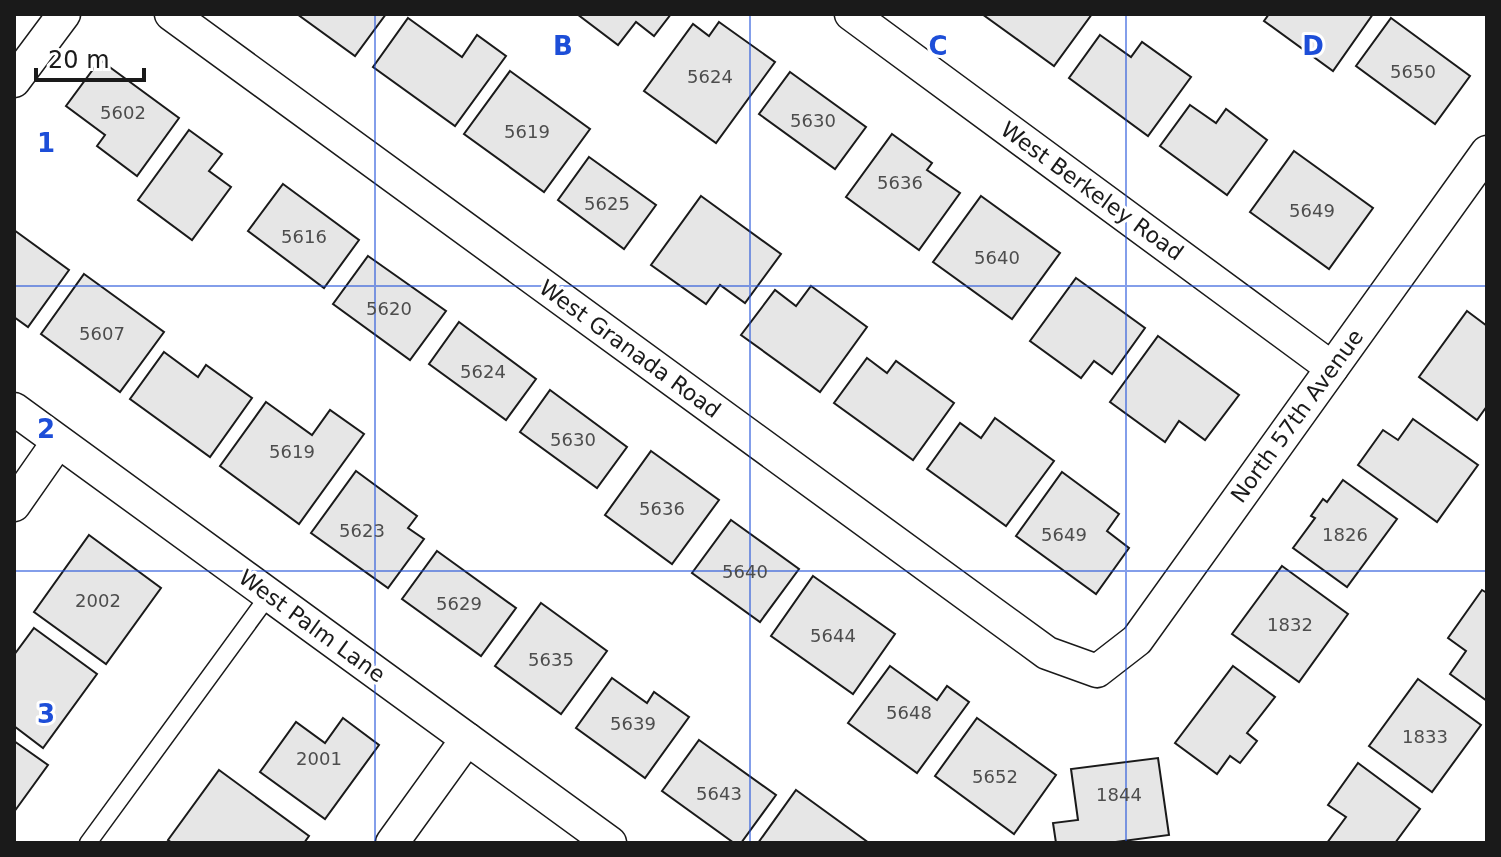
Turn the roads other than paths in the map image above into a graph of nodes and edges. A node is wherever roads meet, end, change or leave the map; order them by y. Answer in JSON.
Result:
{"nodes":[{"id":1,"x":64,"y":14,"type":"edge"},
{"id":2,"x":171,"y":14,"type":"edge"},
{"id":3,"x":851,"y":14,"type":"edge"},
{"id":4,"x":14,"y":81,"type":"edge"},
{"id":5,"x":1487,"y":152,"type":"edge"},
{"id":6,"x":1332,"y":368,"type":"junction"},
{"id":7,"x":14,"y":409,"type":"edge"},
{"id":8,"x":58,"y":442,"type":"junction"},
{"id":9,"x":14,"y":505,"type":"edge"},
{"id":10,"x":269,"y":595,"type":"junction"},
{"id":11,"x":1097,"y":671,"type":"joint"},
{"id":12,"x":467,"y":739,"type":"junction"},
{"id":13,"x":88,"y":843,"type":"edge"},
{"id":14,"x":392,"y":843,"type":"edge"},
{"id":15,"x":610,"y":843,"type":"edge"}],
"edges":[{"from":1,"to":4,"type":"street"},
{"from":2,"to":11,"type":"street","name":"West Granada Road"},
{"from":3,"to":6,"type":"street","name":"West Berkeley Road"},
{"from":5,"to":6,"type":"street","name":"North 57th Avenue"},
{"from":6,"to":11,"type":"street","name":"North 57th Avenue"},
{"from":7,"to":8,"type":"street","name":"West Palm Lane"},
{"from":8,"to":9,"type":"street"},
{"from":8,"to":10,"type":"street","name":"West Palm Lane"},
{"from":10,"to":12,"type":"street","name":"West Palm Lane"},
{"from":10,"to":13,"type":"lane"},
{"from":12,"to":14,"type":"street"},
{"from":12,"to":15,"type":"street","name":"West Palm Lane"}]}
